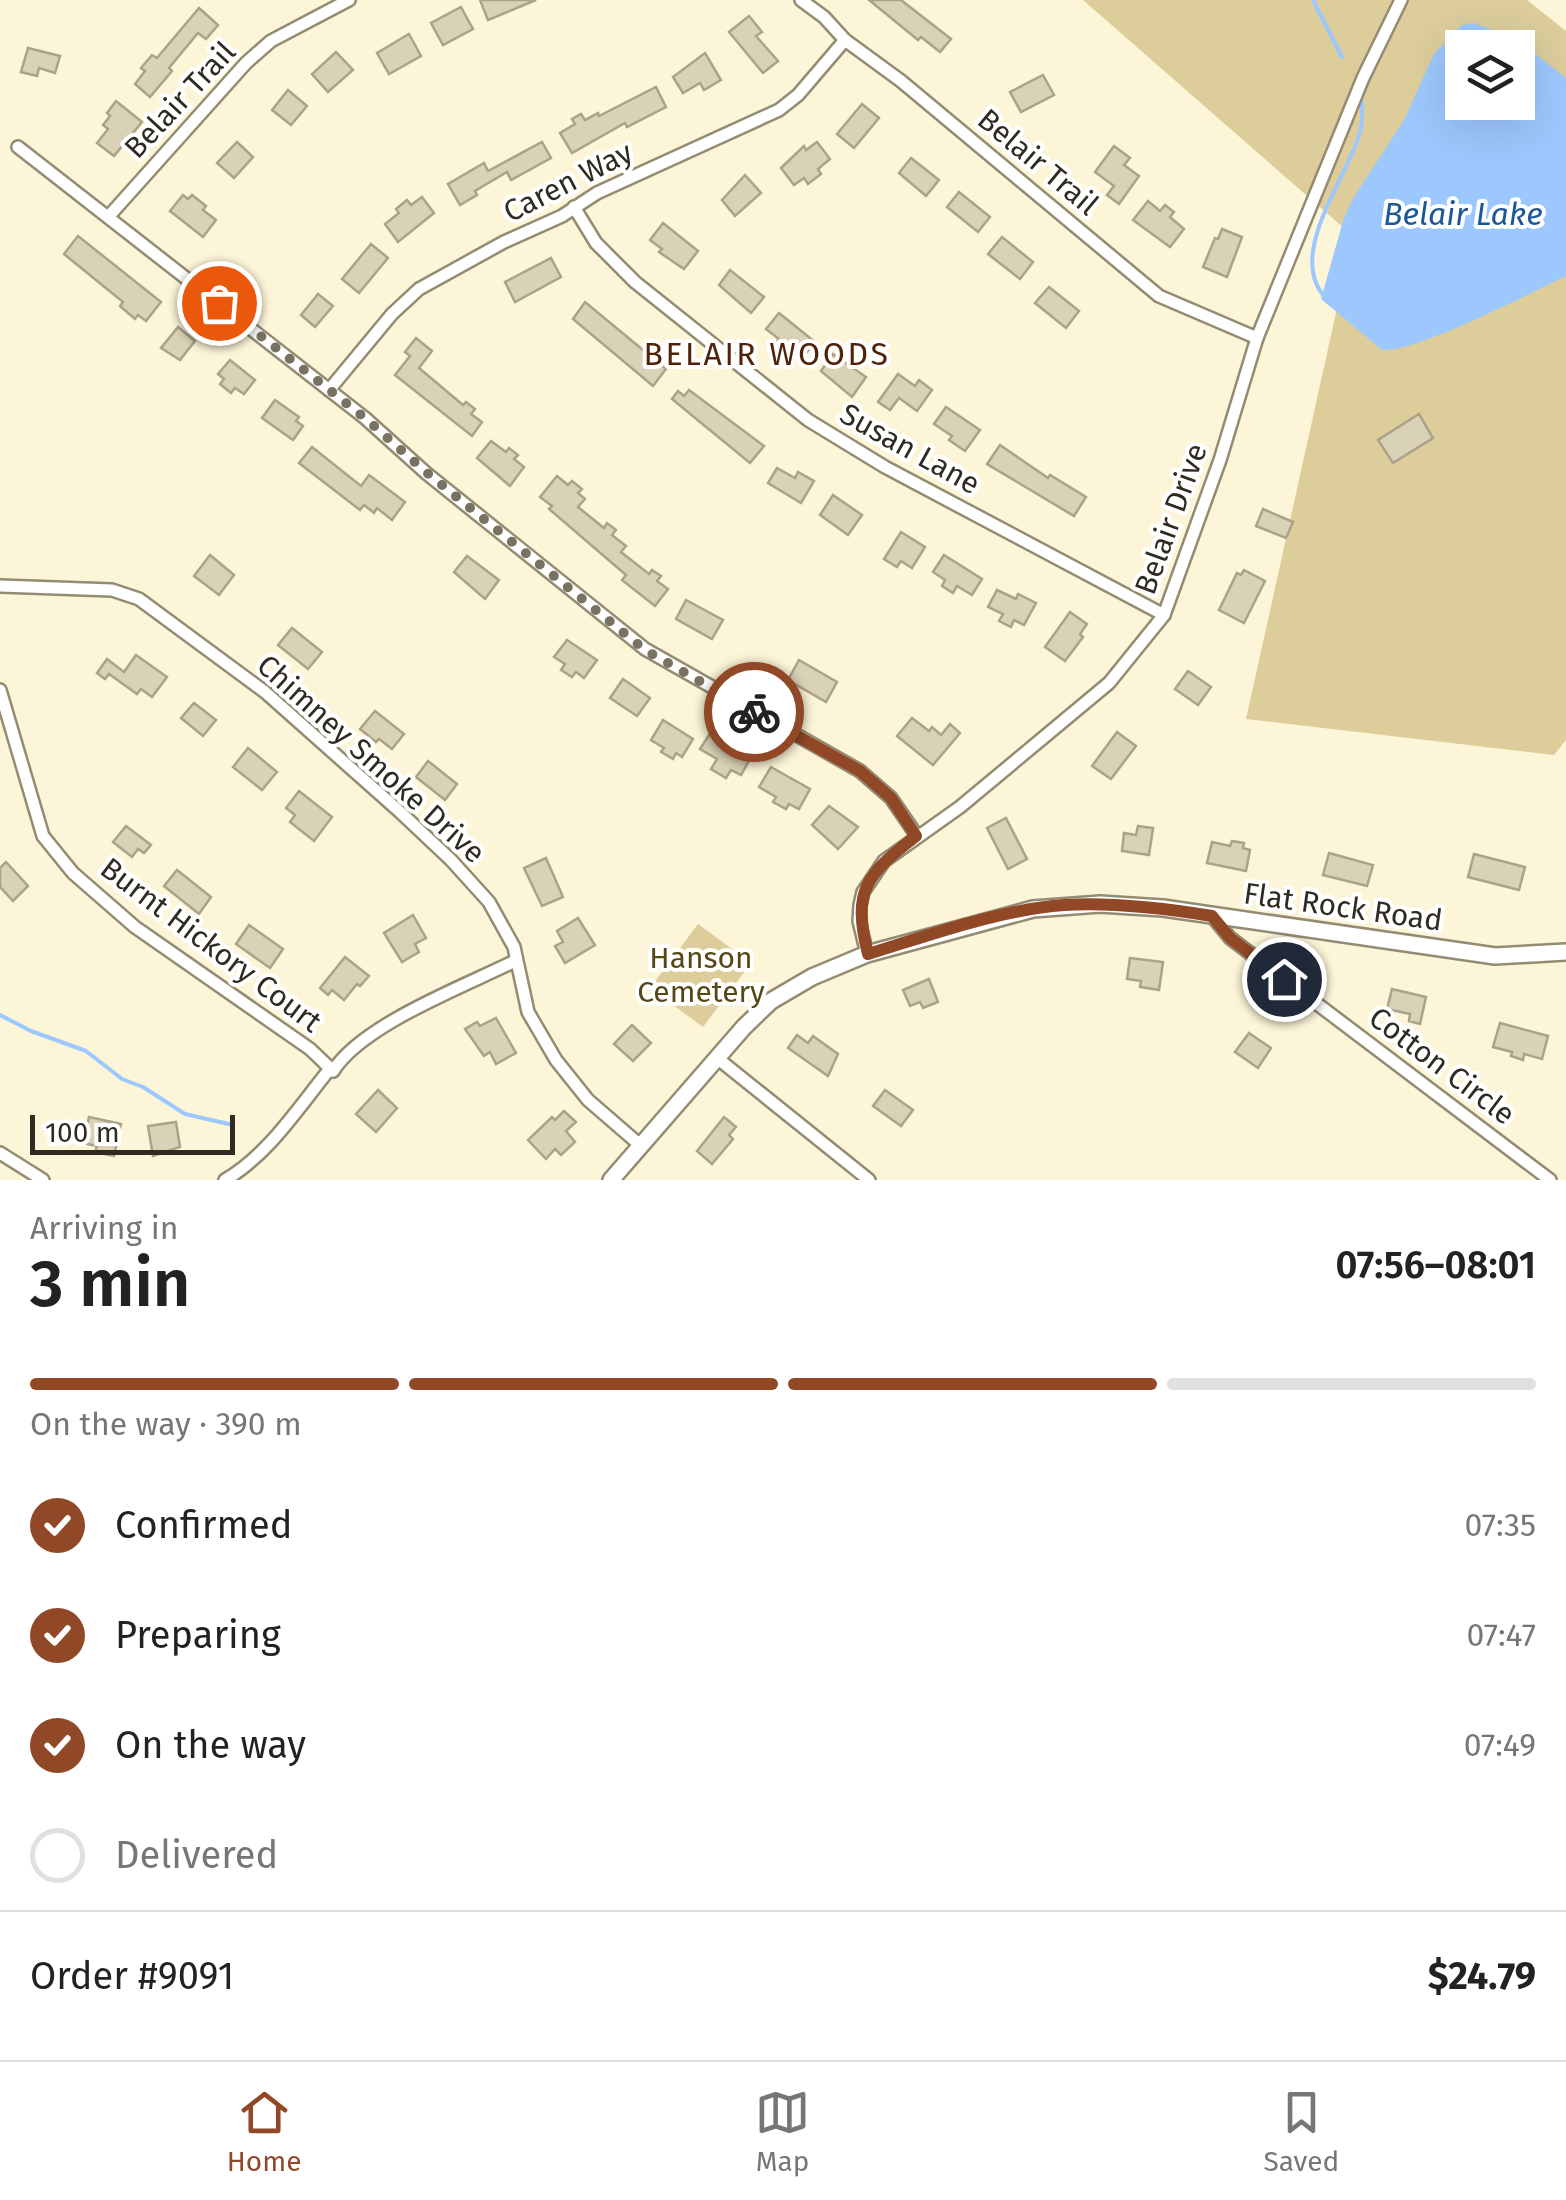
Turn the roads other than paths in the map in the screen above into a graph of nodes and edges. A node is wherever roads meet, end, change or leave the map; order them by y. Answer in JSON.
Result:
{"nodes":[{"id":1,"x":349,"y":0,"type":"edge"},
{"id":2,"x":801,"y":0,"type":"edge"},
{"id":3,"x":1401,"y":0,"type":"edge"},
{"id":4,"x":845,"y":40,"type":"junction"},
{"id":5,"x":18,"y":146,"type":"dead end"},
{"id":6,"x":574,"y":207,"type":"junction"},
{"id":7,"x":109,"y":216,"type":"junction"},
{"id":8,"x":1257,"y":338,"type":"junction"},
{"id":9,"x":328,"y":390,"type":"junction"},
{"id":10,"x":0,"y":586,"type":"edge"},
{"id":11,"x":1164,"y":615,"type":"junction"},
{"id":12,"x":0,"y":690,"type":"edge"},
{"id":13,"x":916,"y":836,"type":"junction"},
{"id":14,"x":1212,"y":916,"type":"junction"},
{"id":15,"x":1566,"y":952,"type":"edge"},
{"id":16,"x":868,"y":954,"type":"junction"},
{"id":17,"x":516,"y":961,"type":"junction"},
{"id":18,"x":717,"y":1058,"type":"junction"},
{"id":19,"x":333,"y":1071,"type":"junction"},
{"id":20,"x":640,"y":1149,"type":"junction"},
{"id":21,"x":0,"y":1152,"type":"edge"},
{"id":22,"x":44,"y":1180,"type":"edge"},
{"id":23,"x":225,"y":1180,"type":"edge"},
{"id":24,"x":611,"y":1180,"type":"edge"},
{"id":25,"x":870,"y":1180,"type":"edge"},
{"id":26,"x":1550,"y":1180,"type":"edge"}],
"edges":[{"from":1,"to":7,"type":"street","name":"Belair Trail"},
{"from":2,"to":4,"type":"street","name":"Belair Trail"},
{"from":3,"to":8,"type":"street","name":"Belair Drive"},
{"from":4,"to":6,"type":"street","name":"Caren Way"},
{"from":4,"to":8,"type":"street","name":"Belair Trail"},
{"from":5,"to":7,"type":"street"},
{"from":6,"to":9,"type":"street","name":"Caren Way"},
{"from":6,"to":11,"type":"street","name":"Susan Lane"},
{"from":7,"to":9,"type":"street"},
{"from":8,"to":11,"type":"street","name":"Belair Drive"},
{"from":9,"to":13,"type":"street"},
{"from":10,"to":17,"type":"street","name":"Chimney Smoke Drive"},
{"from":11,"to":13,"type":"street","name":"Belair Drive"},
{"from":12,"to":19,"type":"street","name":"Burnt Hickory Court"},
{"from":13,"to":16,"type":"street","name":"Belair Drive"},
{"from":14,"to":15,"type":"street","name":"Flat Rock Road"},
{"from":14,"to":16,"type":"street","name":"Flat Rock Road"},
{"from":14,"to":26,"type":"street","name":"Cotton Circle"},
{"from":16,"to":18,"type":"street","name":"Flat Rock Road"},
{"from":17,"to":19,"type":"street"},
{"from":17,"to":20,"type":"street","name":"Chimney Smoke Drive"},
{"from":18,"to":20,"type":"street","name":"Flat Rock Road"},
{"from":18,"to":25,"type":"street"},
{"from":19,"to":23,"type":"street"},
{"from":20,"to":24,"type":"street","name":"Flat Rock Road"},
{"from":21,"to":22,"type":"street"}]}
